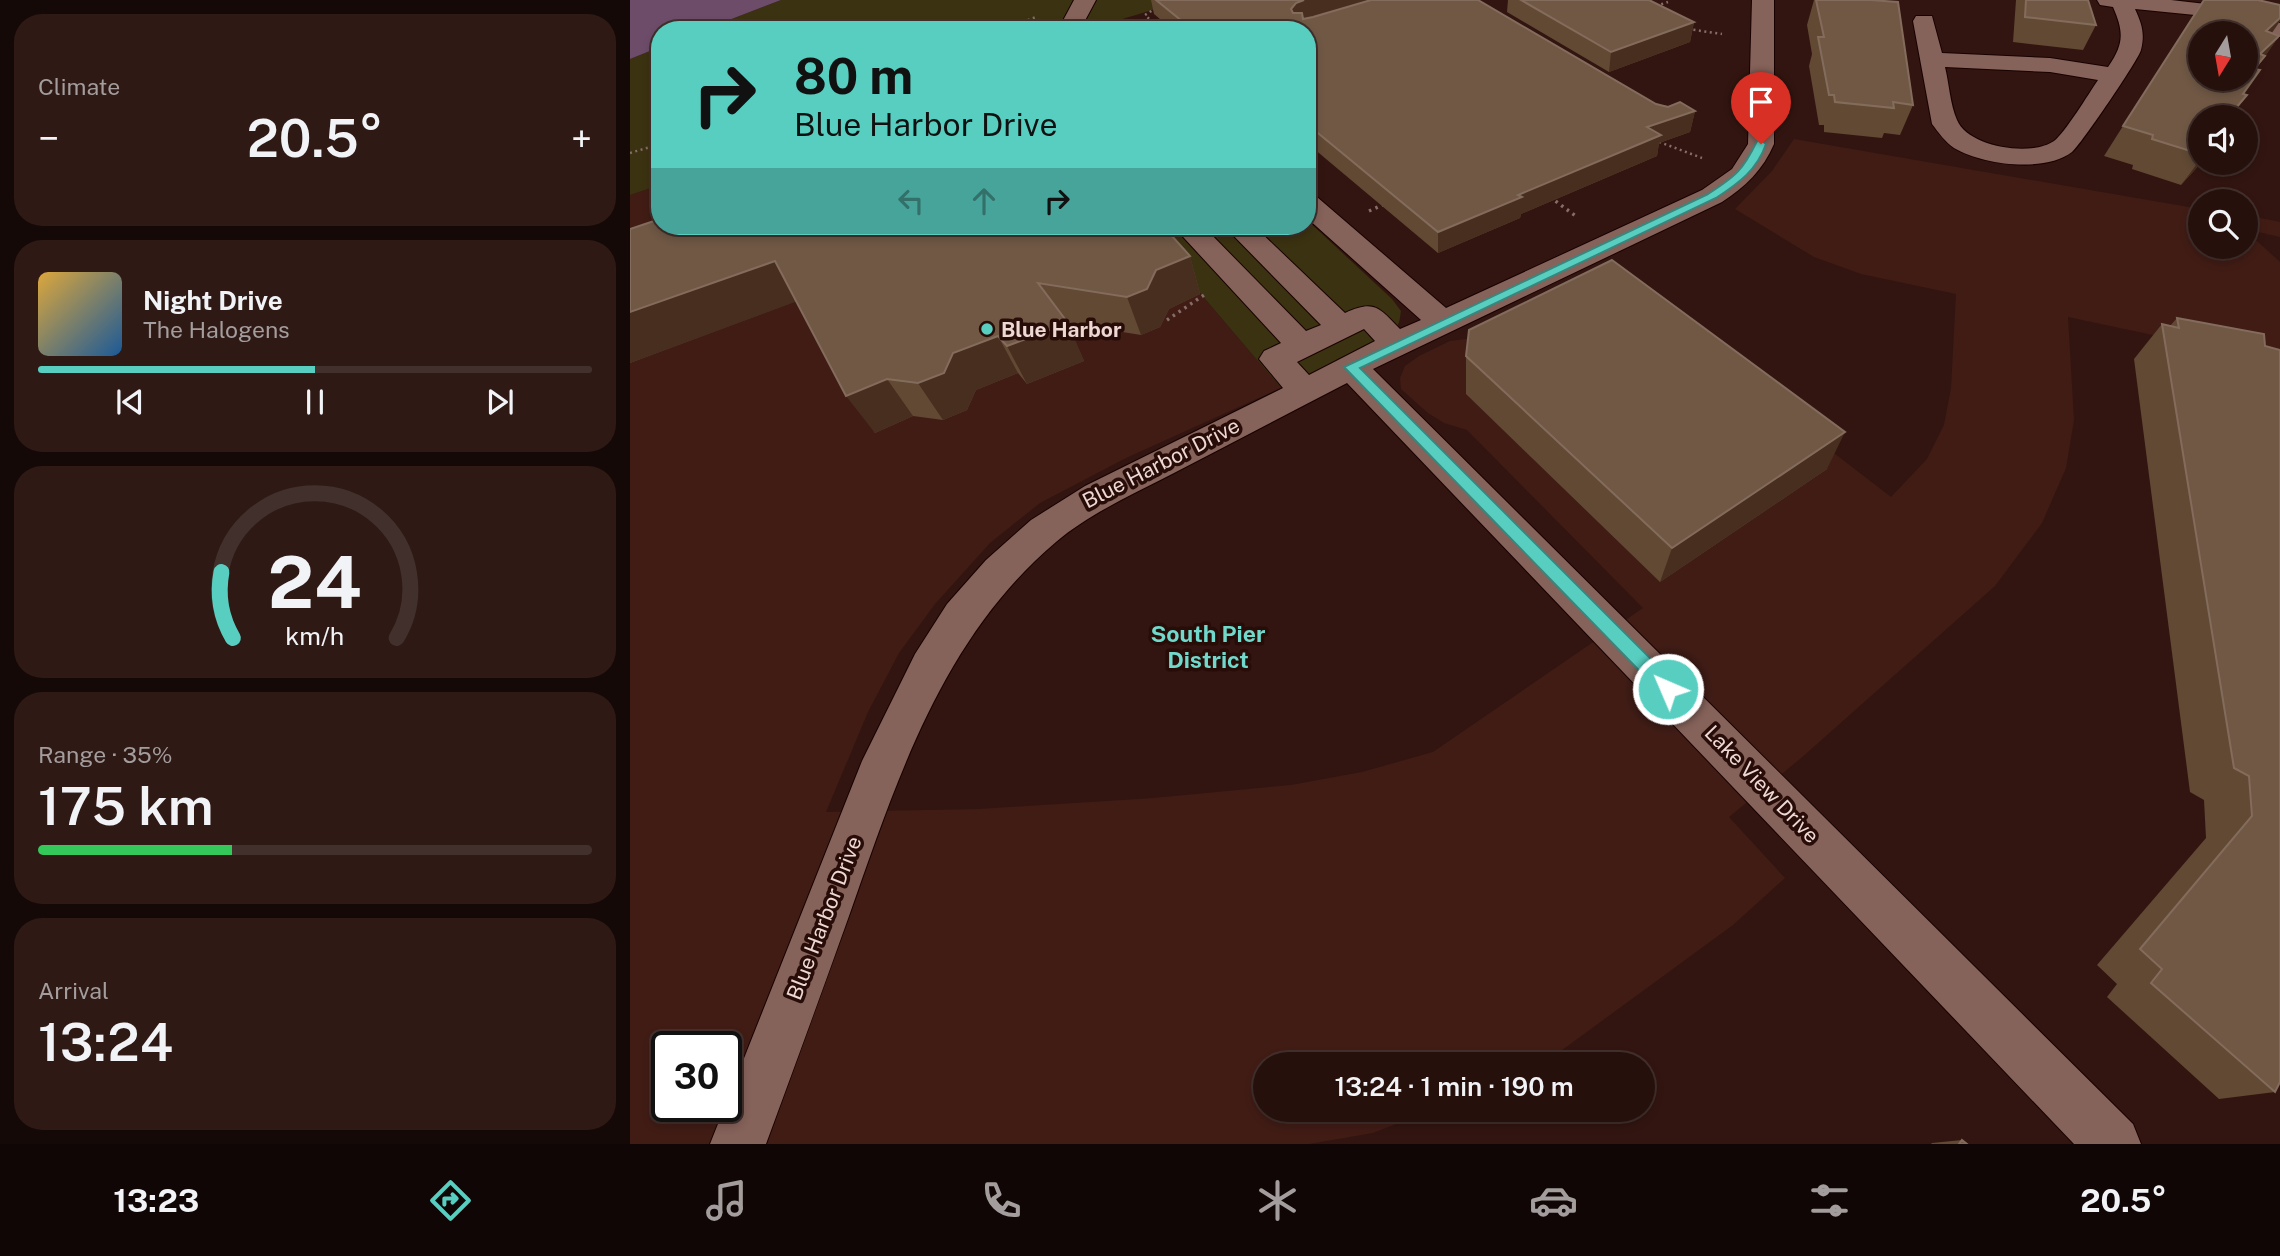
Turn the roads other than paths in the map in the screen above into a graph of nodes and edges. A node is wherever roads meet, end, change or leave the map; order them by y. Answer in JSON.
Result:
{"nodes":[{"id":1,"x":1084,"y":0,"type":"edge"},
{"id":2,"x":1763,"y":0,"type":"edge"},
{"id":3,"x":2115,"y":1,"type":"edge"},
{"id":4,"x":1074,"y":21,"type":"edge"},
{"id":5,"x":1924,"y":21,"type":"dead end"},
{"id":6,"x":2280,"y":30,"type":"edge"},
{"id":7,"x":1932,"y":59,"type":"junction"},
{"id":8,"x":2114,"y":75,"type":"junction"},
{"id":9,"x":1316,"y":210,"type":"edge"},
{"id":10,"x":1196,"y":235,"type":"edge"},
{"id":11,"x":1246,"y":235,"type":"edge"},
{"id":12,"x":1442,"y":322,"type":"junction"},
{"id":13,"x":1302,"y":346,"type":"junction"},
{"id":14,"x":1346,"y":347,"type":"junction"},
{"id":15,"x":1304,"y":390,"type":"junction"},
{"id":16,"x":738,"y":1144,"type":"edge"},
{"id":17,"x":2113,"y":1144,"type":"edge"}],
"edges":[{"from":1,"to":4,"type":"street"},
{"from":2,"to":12,"type":"street","name":"Blue Harbor Drive"},
{"from":3,"to":6,"type":"street"},
{"from":3,"to":8,"type":"street"},
{"from":5,"to":7,"type":"street"},
{"from":7,"to":8,"type":"street"},
{"from":7,"to":8,"type":"street"},
{"from":9,"to":12,"type":"street"},
{"from":10,"to":13,"type":"street"},
{"from":11,"to":14,"type":"street","name":"Lake View Drive"},
{"from":12,"to":14,"type":"street","name":"Blue Harbor Drive"},
{"from":13,"to":14,"type":"street"},
{"from":13,"to":15,"type":"street"},
{"from":14,"to":15,"type":"street","name":"Blue Harbor Drive"},
{"from":14,"to":17,"type":"street","name":"Lake View Drive"},
{"from":15,"to":16,"type":"street","name":"Blue Harbor Drive"}]}
